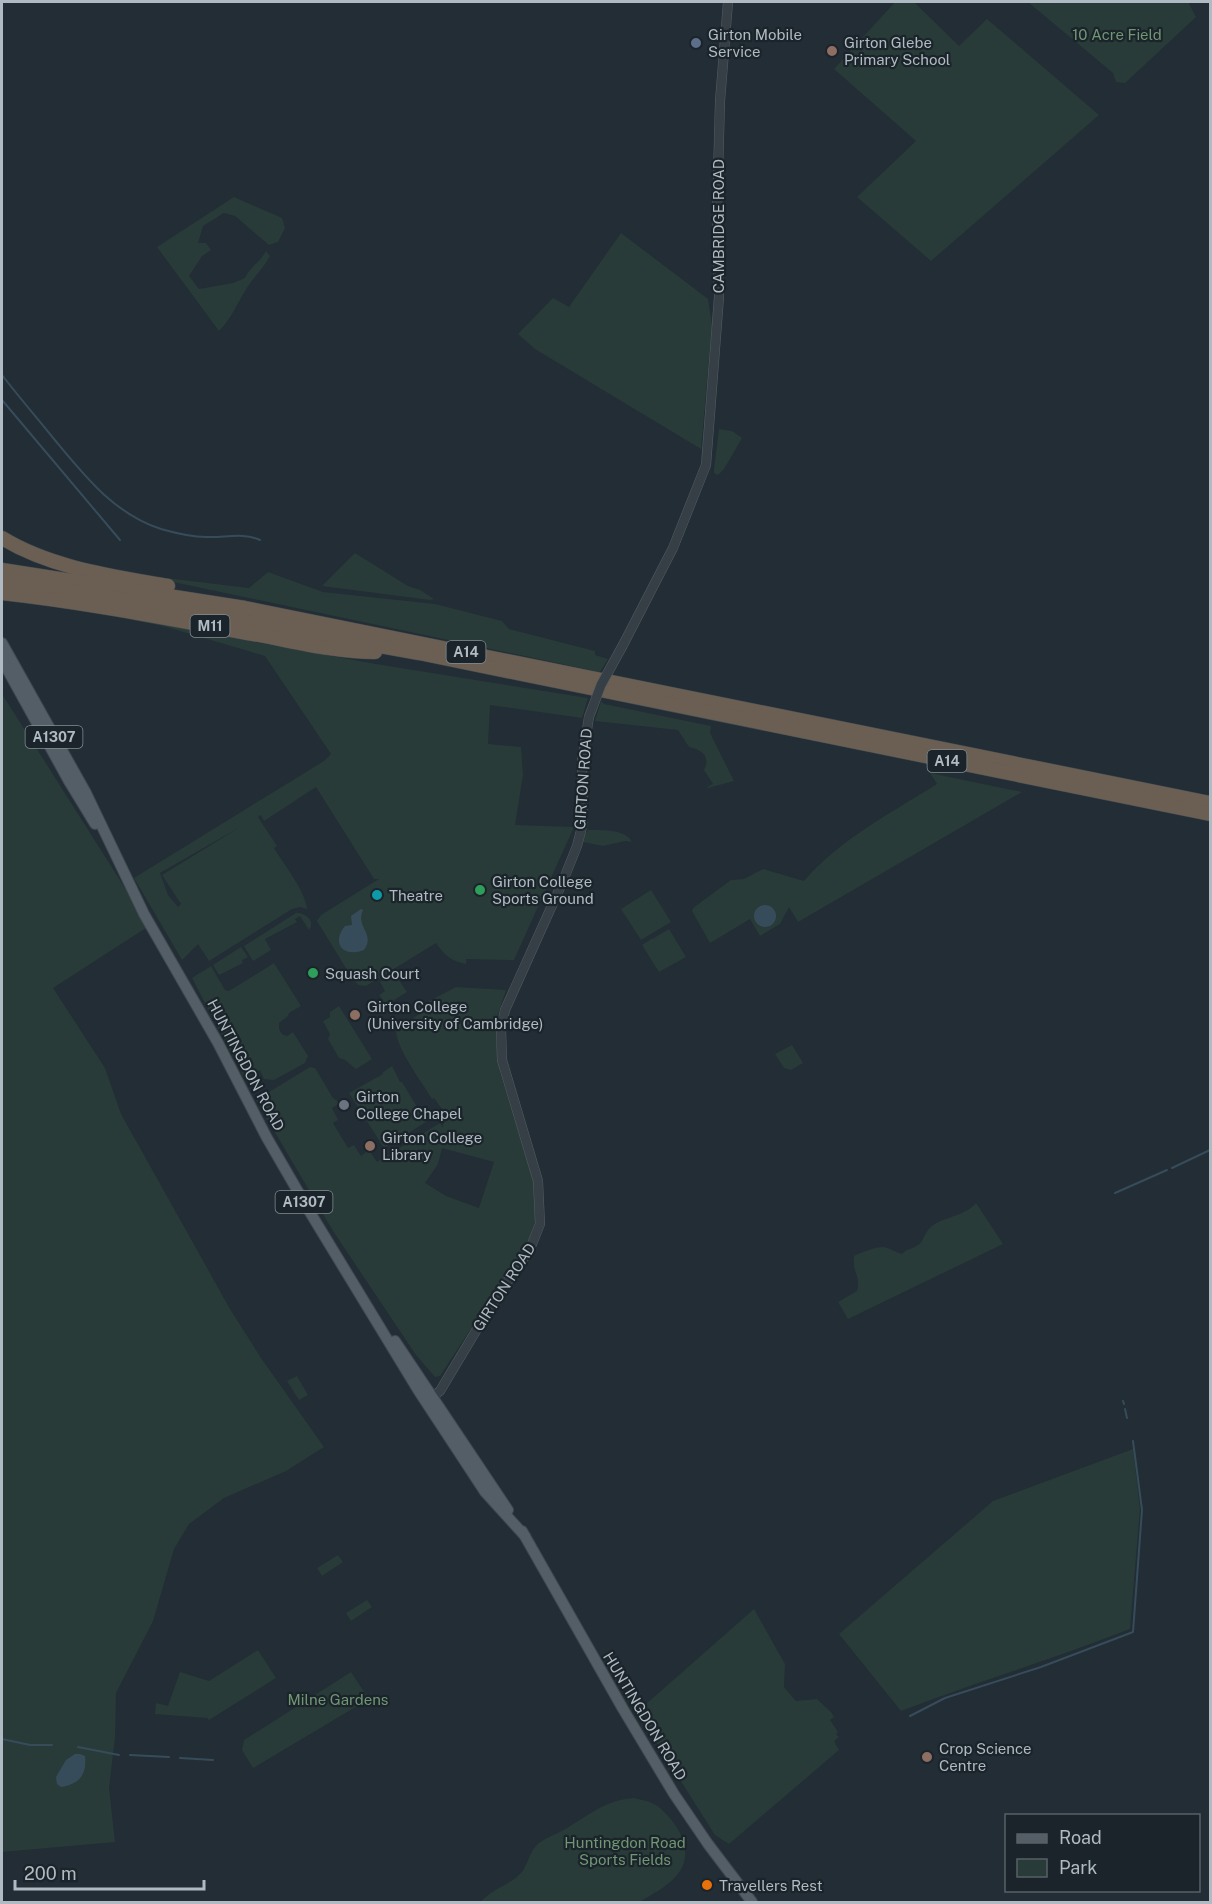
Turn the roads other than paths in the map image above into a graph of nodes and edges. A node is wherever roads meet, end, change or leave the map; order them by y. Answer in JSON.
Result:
{"nodes":[{"id":1,"x":728,"y":2,"type":"edge"},
{"id":2,"x":708,"y":450,"type":"joint"},
{"id":3,"x":2,"y":538,"type":"edge"},
{"id":4,"x":2,"y":570,"type":"edge"},
{"id":5,"x":2,"y":582,"type":"edge"},
{"id":6,"x":2,"y":593,"type":"edge"},
{"id":7,"x":245,"y":608,"type":"junction"},
{"id":8,"x":2,"y":643,"type":"edge"},
{"id":9,"x":419,"y":652,"type":"junction"},
{"id":10,"x":2,"y":660,"type":"edge"},
{"id":11,"x":74,"y":781,"type":"junction"},
{"id":12,"x":1210,"y":803,"type":"edge"},
{"id":13,"x":1210,"y":814,"type":"edge"},
{"id":14,"x":429,"y":1399,"type":"junction"},
{"id":15,"x":752,"y":1902,"type":"edge"}],
"edges":[{"from":1,"to":2,"type":"street","name":"CAMBRIDGE ROAD"},
{"from":2,"to":14,"type":"street","name":"GIRTON ROAD","bridge":true},
{"from":3,"to":7,"type":"highway","number":"A14"},
{"from":4,"to":7,"type":"highway","number":"A14"},
{"from":5,"to":9,"type":"highway","number":"A14"},
{"from":6,"to":9,"type":"highway","number":"M11"},
{"from":7,"to":12,"type":"highway","number":"A14"},
{"from":8,"to":11,"type":"main road","name":"HUNTINGDON ROAD","number":"A1307"},
{"from":9,"to":13,"type":"highway","number":"A14"},
{"from":10,"to":11,"type":"main road","name":"HUNTINGDON ROAD","number":"A1307"},
{"from":11,"to":14,"type":"main road","name":"HUNTINGDON ROAD","number":"A1307"},
{"from":14,"to":15,"type":"main road","name":"HUNTINGDON ROAD","number":"A1307"}]}
